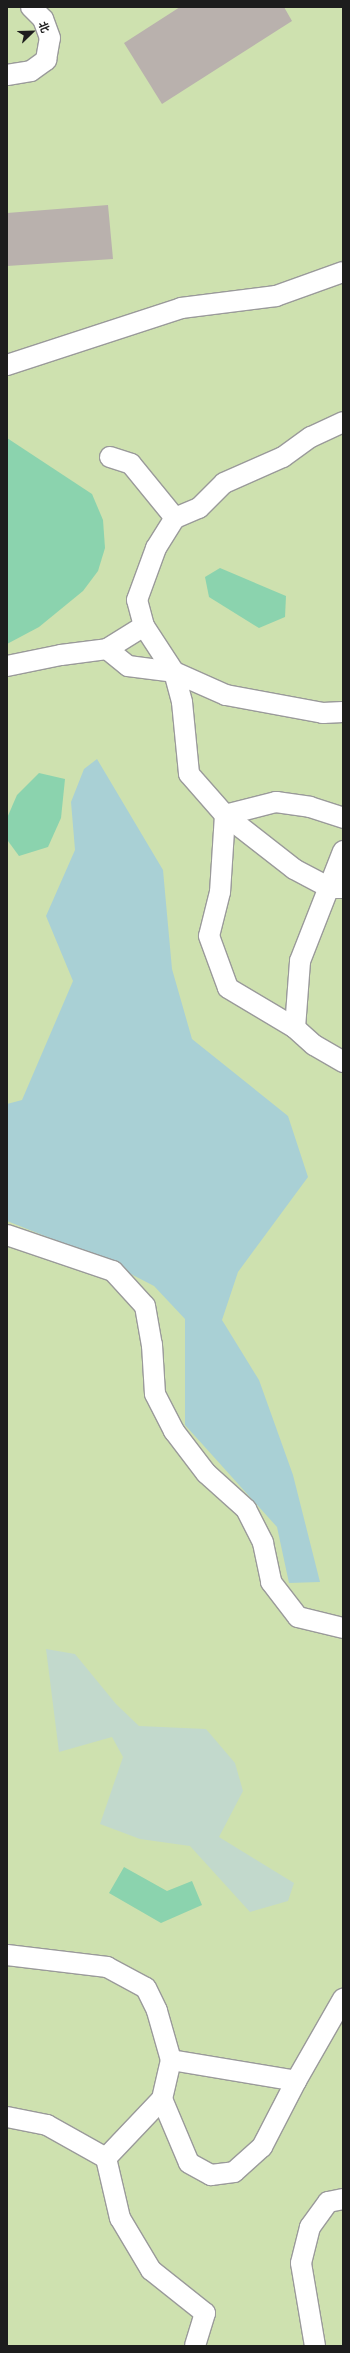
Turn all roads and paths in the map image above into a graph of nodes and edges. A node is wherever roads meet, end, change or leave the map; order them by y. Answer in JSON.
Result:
{"nodes":[{"id":1,"x":31,"y":7,"type":"edge"},
{"id":2,"x":7,"y":75,"type":"edge"},
{"id":3,"x":343,"y":272,"type":"edge"},
{"id":4,"x":7,"y":365,"type":"edge"},
{"id":5,"x":343,"y":422,"type":"edge"},
{"id":6,"x":110,"y":457,"type":"dead end"},
{"id":7,"x":175,"y":518,"type":"junction"},
{"id":8,"x":144,"y":626,"type":"junction"},
{"id":9,"x":107,"y":649,"type":"junction"},
{"id":10,"x":7,"y":666,"type":"edge"},
{"id":11,"x":174,"y":672,"type":"junction"},
{"id":12,"x":343,"y":712,"type":"edge"},
{"id":13,"x":225,"y":815,"type":"junction"},
{"id":14,"x":343,"y":818,"type":"edge"},
{"id":15,"x":343,"y":851,"type":"edge"},
{"id":16,"x":337,"y":888,"type":"edge"},
{"id":17,"x":295,"y":1028,"type":"junction"},
{"id":18,"x":343,"y":1062,"type":"edge"},
{"id":19,"x":7,"y":1236,"type":"edge"},
{"id":20,"x":343,"y":1628,"type":"edge"},
{"id":21,"x":7,"y":1955,"type":"edge"},
{"id":22,"x":343,"y":1999,"type":"edge"},
{"id":23,"x":171,"y":2060,"type":"junction"},
{"id":24,"x":296,"y":2081,"type":"junction"},
{"id":25,"x":162,"y":2099,"type":"junction"},
{"id":26,"x":7,"y":2117,"type":"edge"},
{"id":27,"x":106,"y":2158,"type":"junction"},
{"id":28,"x":343,"y":2199,"type":"edge"},
{"id":29,"x":195,"y":2346,"type":"edge"},
{"id":30,"x":315,"y":2346,"type":"edge"}],
"edges":[{"from":1,"to":2,"type":"lane"},
{"from":3,"to":4,"type":"lane"},
{"from":5,"to":7,"type":"lane"},
{"from":6,"to":7,"type":"lane"},
{"from":7,"to":8,"type":"lane"},
{"from":8,"to":9,"type":"lane"},
{"from":8,"to":11,"type":"lane"},
{"from":9,"to":10,"type":"lane"},
{"from":9,"to":11,"type":"lane"},
{"from":11,"to":12,"type":"lane"},
{"from":11,"to":13,"type":"lane"},
{"from":13,"to":14,"type":"lane"},
{"from":13,"to":16,"type":"lane"},
{"from":13,"to":17,"type":"lane"},
{"from":15,"to":16,"type":"lane"},
{"from":16,"to":17,"type":"lane"},
{"from":17,"to":18,"type":"lane"},
{"from":19,"to":20,"type":"lane"},
{"from":21,"to":23,"type":"lane"},
{"from":22,"to":24,"type":"lane"},
{"from":23,"to":24,"type":"lane"},
{"from":23,"to":25,"type":"lane"},
{"from":24,"to":25,"type":"lane"},
{"from":25,"to":27,"type":"lane"},
{"from":26,"to":27,"type":"lane"},
{"from":27,"to":29,"type":"lane"},
{"from":28,"to":30,"type":"lane"}]}
